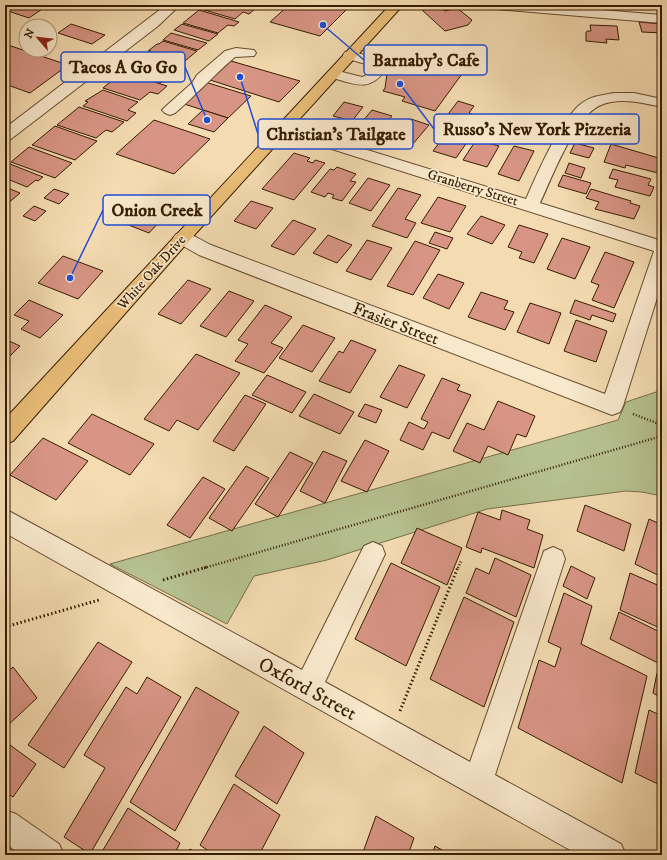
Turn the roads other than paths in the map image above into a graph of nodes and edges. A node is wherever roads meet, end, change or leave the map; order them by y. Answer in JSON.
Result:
{"nodes":[{"id":1,"x":174,"y":5,"type":"edge"},
{"id":2,"x":397,"y":5,"type":"edge"},
{"id":3,"x":496,"y":5,"type":"edge"},
{"id":4,"x":662,"y":19,"type":"edge"},
{"id":5,"x":249,"y":53,"type":"dead end"},
{"id":6,"x":350,"y":56,"type":"junction"},
{"id":7,"x":334,"y":74,"type":"junction"},
{"id":8,"x":662,"y":103,"type":"edge"},
{"id":9,"x":170,"y":110,"type":"dead end"},
{"id":10,"x":285,"y":126,"type":"junction"},
{"id":11,"x":5,"y":136,"type":"edge"},
{"id":12,"x":531,"y":205,"type":"junction"},
{"id":13,"x":182,"y":238,"type":"junction"},
{"id":14,"x":662,"y":247,"type":"edge"},
{"id":15,"x":662,"y":253,"type":"edge"},
{"id":16,"x":5,"y":434,"type":"edge"},
{"id":17,"x":5,"y":520,"type":"edge"},
{"id":18,"x":374,"y":554,"type":"dead end"},
{"id":19,"x":553,"y":559,"type":"dead end"},
{"id":20,"x":308,"y":688,"type":"junction"},
{"id":21,"x":478,"y":782,"type":"junction"},
{"id":22,"x":5,"y":825,"type":"edge"},
{"id":23,"x":48,"y":855,"type":"edge"},
{"id":24,"x":610,"y":855,"type":"edge"}],
"edges":[{"from":1,"to":11,"type":"street"},
{"from":2,"to":6,"type":"main road","name":"White Oak Drive"},
{"from":3,"to":4,"type":"street"},
{"from":5,"to":9,"type":"street"},
{"from":6,"to":7,"type":"main road","name":"White Oak Drive"},
{"from":6,"to":7,"type":"street"},
{"from":7,"to":10,"type":"main road","name":"White Oak Drive"},
{"from":8,"to":12,"type":"street"},
{"from":10,"to":12,"type":"street","name":"Granberry Street"},
{"from":10,"to":13,"type":"main road","name":"White Oak Drive"},
{"from":12,"to":14,"type":"street","name":"Granberry Street"},
{"from":13,"to":15,"type":"street","name":"Frasier Street"},
{"from":13,"to":16,"type":"main road","name":"White Oak Drive"},
{"from":17,"to":20,"type":"street","name":"Oxford Street"},
{"from":18,"to":20,"type":"street"},
{"from":19,"to":21,"type":"street"},
{"from":20,"to":21,"type":"street","name":"Oxford Street"},
{"from":21,"to":24,"type":"street","name":"Oxford Street"},
{"from":22,"to":23,"type":"street"}]}
